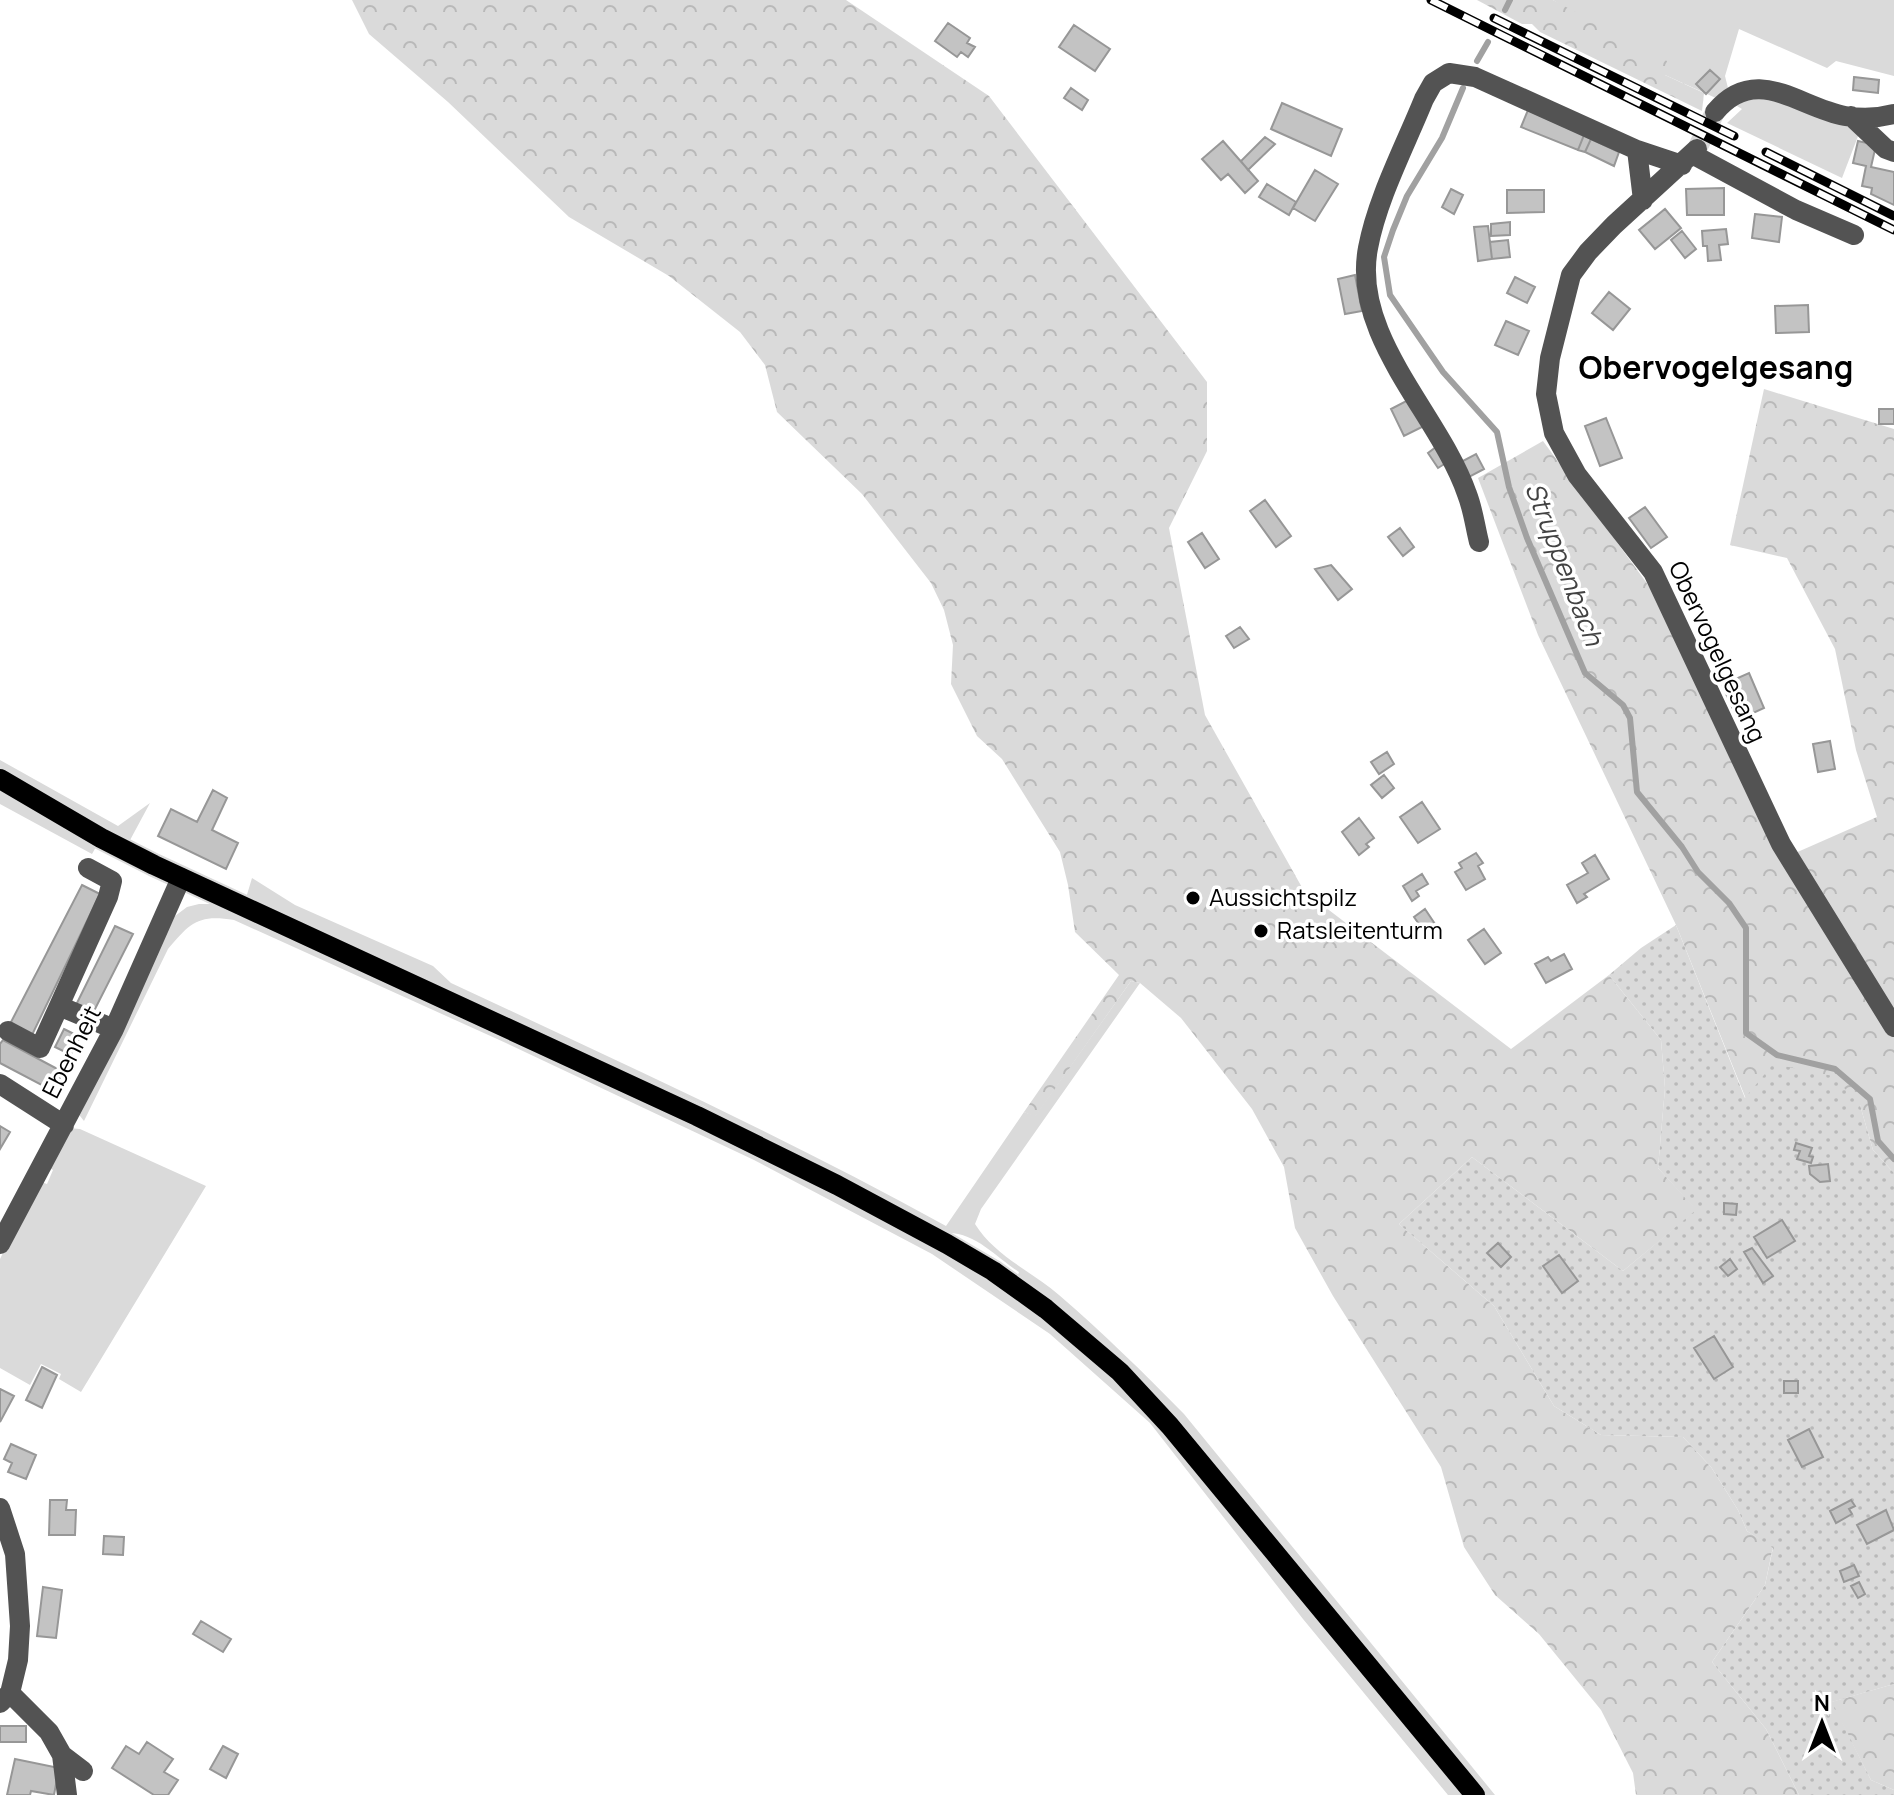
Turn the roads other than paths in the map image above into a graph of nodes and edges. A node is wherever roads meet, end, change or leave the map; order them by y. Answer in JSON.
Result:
{"nodes":[{"id":1,"x":1715,"y":112,"type":"tunnel mouth"},
{"id":2,"x":1894,"y":114,"type":"edge"},
{"id":3,"x":1851,"y":116,"type":"junction"},
{"id":4,"x":1637,"y":150,"type":"junction"},
{"id":5,"x":1894,"y":152,"type":"edge"},
{"id":6,"x":1690,"y":156,"type":"junction"},
{"id":7,"x":1643,"y":200,"type":"junction"},
{"id":8,"x":1854,"y":235,"type":"dead end"},
{"id":9,"x":1479,"y":542,"type":"dead end"},
{"id":10,"x":0,"y":779,"type":"edge"},
{"id":11,"x":88,"y":868,"type":"dead end"},
{"id":12,"x":181,"y":878,"type":"junction"},
{"id":13,"x":59,"y":1006,"type":"junction"},
{"id":14,"x":1894,"y":1027,"type":"edge"},
{"id":15,"x":114,"y":1029,"type":"junction"},
{"id":16,"x":8,"y":1031,"type":"dead end"},
{"id":17,"x":0,"y":1084,"type":"edge"},
{"id":18,"x":64,"y":1125,"type":"junction"},
{"id":19,"x":0,"y":1244,"type":"edge"},
{"id":20,"x":0,"y":1508,"type":"edge"},
{"id":21,"x":5,"y":1698,"type":"edge"},
{"id":22,"x":62,"y":1755,"type":"junction"},
{"id":23,"x":83,"y":1771,"type":"dead end"},
{"id":24,"x":67,"y":1795,"type":"edge"},
{"id":25,"x":1475,"y":1795,"type":"edge"}],
"edges":[{"from":1,"to":3,"type":"street"},
{"from":2,"to":3,"type":"street"},
{"from":3,"to":5,"type":"street"},
{"from":4,"to":6,"type":"street"},
{"from":4,"to":7,"type":"street"},
{"from":4,"to":9,"type":"street"},
{"from":6,"to":7,"type":"street","name":"Obervogelgesang"},
{"from":6,"to":8,"type":"street"},
{"from":7,"to":14,"type":"street","name":"Obervogelgesang"},
{"from":10,"to":12,"type":"main road"},
{"from":11,"to":13,"type":"street"},
{"from":12,"to":15,"type":"street","name":"Ebenheit"},
{"from":12,"to":25,"type":"main road"},
{"from":13,"to":15,"type":"street"},
{"from":13,"to":16,"type":"street"},
{"from":15,"to":18,"type":"street","name":"Ebenheit"},
{"from":17,"to":18,"type":"street"},
{"from":18,"to":19,"type":"street","name":"Ebenheit"},
{"from":20,"to":21,"type":"street"},
{"from":21,"to":22,"type":"street"},
{"from":22,"to":23,"type":"street"},
{"from":22,"to":24,"type":"street"}]}
